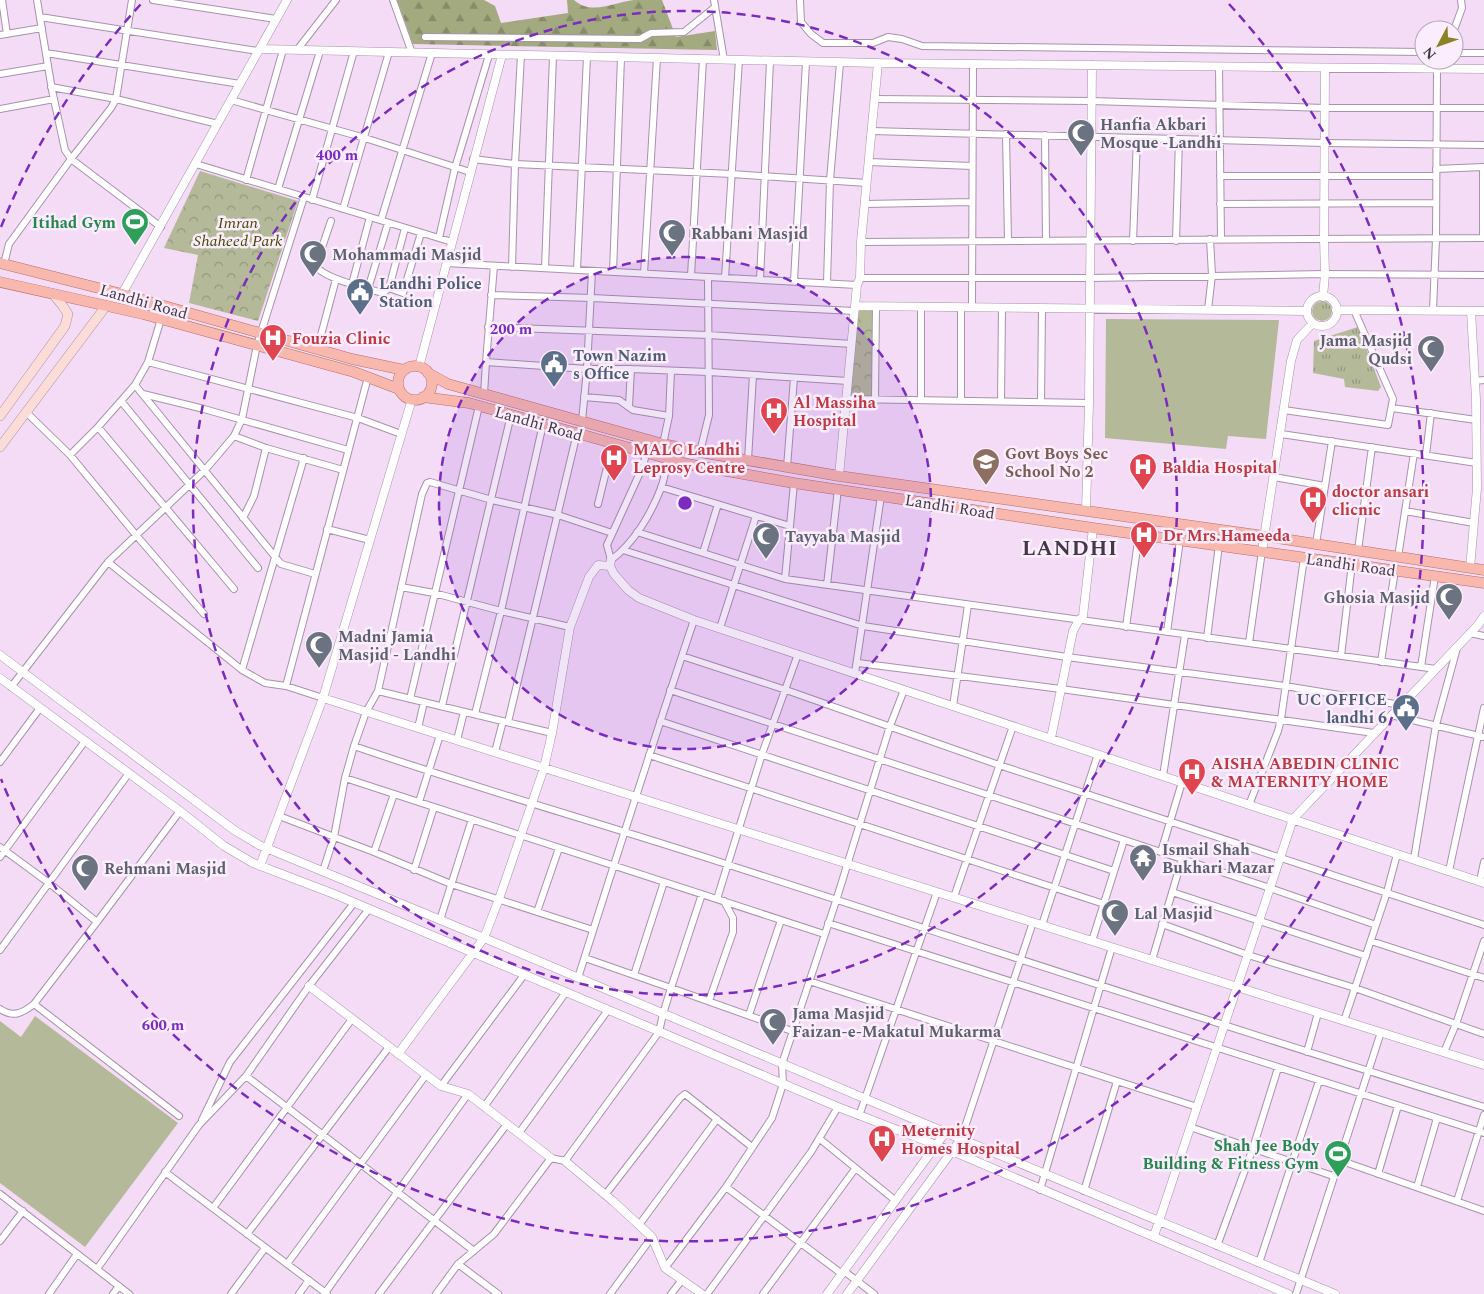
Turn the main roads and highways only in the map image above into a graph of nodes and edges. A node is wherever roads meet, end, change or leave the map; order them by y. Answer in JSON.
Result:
{"nodes":[{"id":1,"x":2,"y":264,"type":"edge"},
{"id":2,"x":0,"y":282,"type":"edge"},
{"id":3,"x":53,"y":294,"type":"junction"},
{"id":4,"x":106,"y":306,"type":"junction"},
{"id":5,"x":404,"y":370,"type":"junction"},
{"id":6,"x":424,"y":370,"type":"junction"},
{"id":7,"x":399,"y":389,"type":"junction"},
{"id":8,"x":423,"y":397,"type":"junction"},
{"id":9,"x":0,"y":416,"type":"edge"},
{"id":10,"x":0,"y":447,"type":"edge"},
{"id":11,"x":1484,"y":570,"type":"edge"},
{"id":12,"x":1484,"y":583,"type":"edge"}],
"edges":[{"from":1,"to":5,"type":"main road","name":"Landhi Road"},
{"from":2,"to":3,"type":"main road","name":"Landhi Road"},
{"from":3,"to":4,"type":"main road","name":"Landhi Road"},
{"from":3,"to":9,"type":"main road"},
{"from":4,"to":7,"type":"main road","name":"Landhi Road"},
{"from":4,"to":10,"type":"main road"},
{"from":5,"to":6,"type":"main road"},
{"from":5,"to":7,"type":"main road"},
{"from":6,"to":8,"type":"main road"},
{"from":6,"to":11,"type":"main road","name":"Landhi Road"},
{"from":7,"to":8,"type":"main road"},
{"from":8,"to":12,"type":"main road","name":"Landhi Road"}]}
